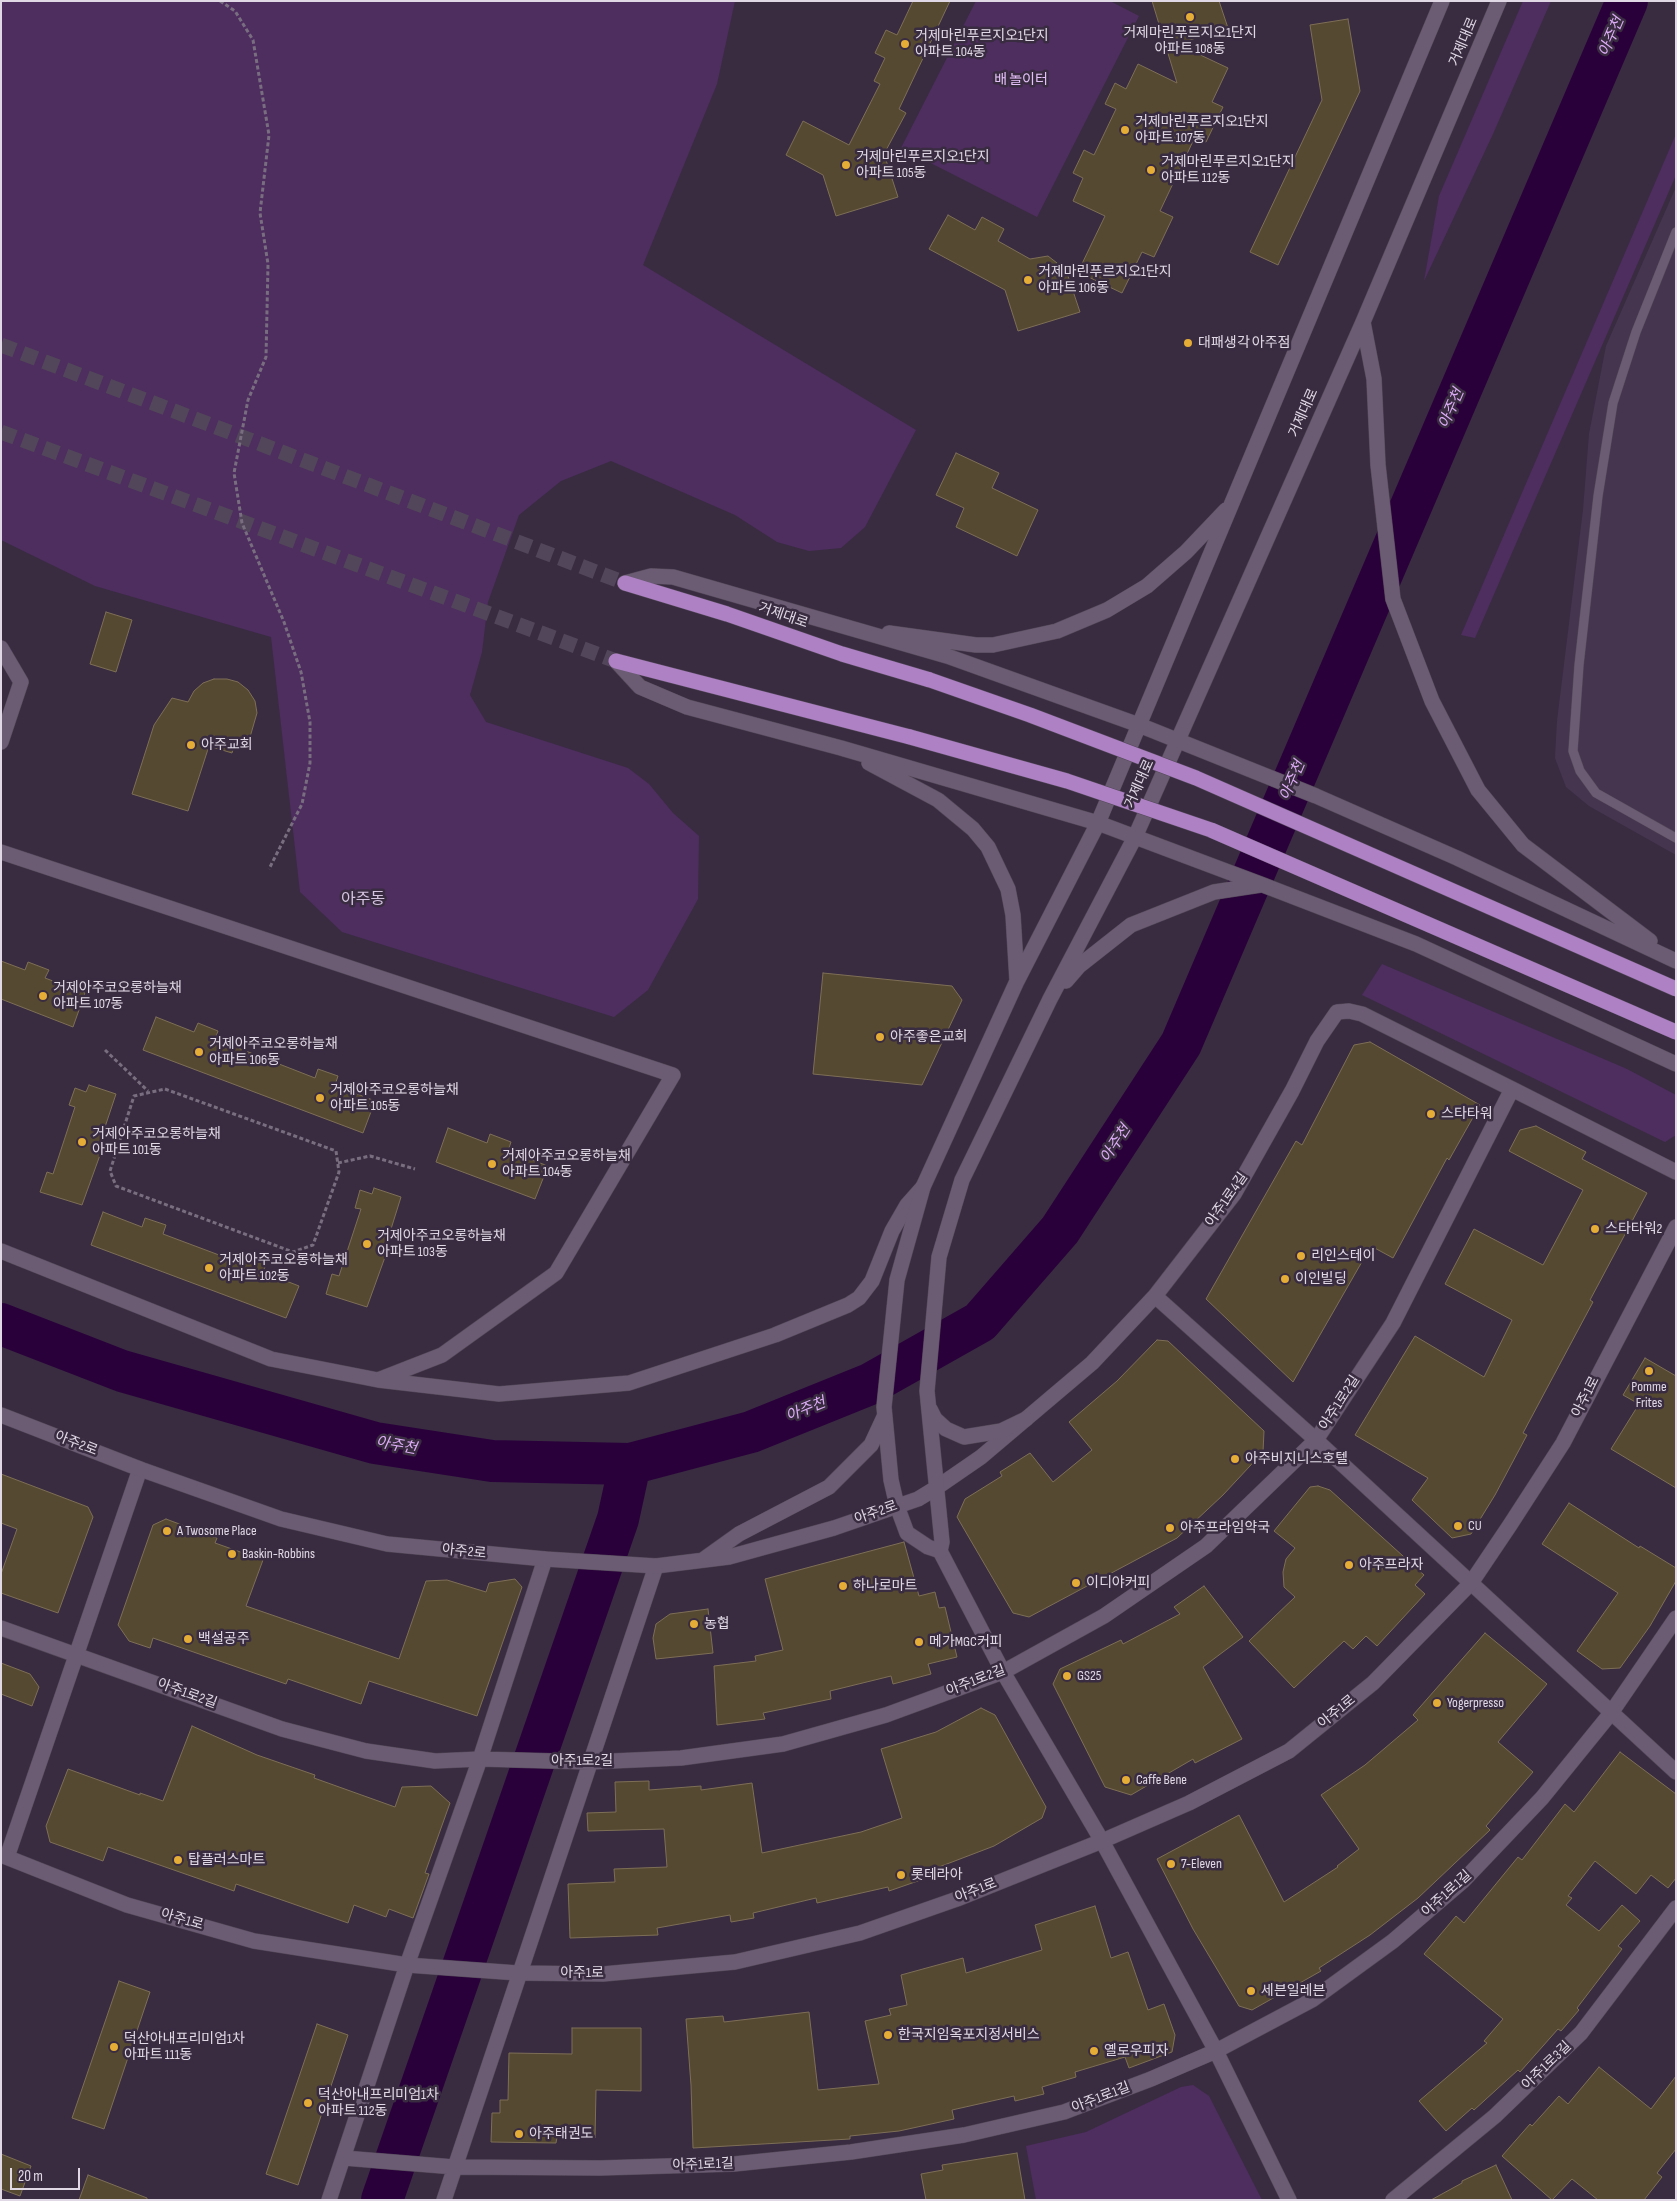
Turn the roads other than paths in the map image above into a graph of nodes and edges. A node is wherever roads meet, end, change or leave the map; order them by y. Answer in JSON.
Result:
{"nodes":[{"id":1,"x":1442,"y":1,"type":"edge"},
{"id":2,"x":1499,"y":1,"type":"edge"},
{"id":3,"x":1676,"y":232,"type":"edge"},
{"id":4,"x":1363,"y":322,"type":"junction"},
{"id":5,"x":1233,"y":503,"type":"junction"},
{"id":6,"x":625,"y":583,"type":"joint"},
{"id":7,"x":864,"y":634,"type":"junction"},
{"id":8,"x":1,"y":648,"type":"edge"},
{"id":9,"x":616,"y":661,"type":"joint"},
{"id":10,"x":1139,"y":725,"type":"junction"},
{"id":11,"x":1178,"y":739,"type":"junction"},
{"id":12,"x":1,"y":742,"type":"edge"},
{"id":13,"x":841,"y":748,"type":"junction"},
{"id":14,"x":1098,"y":823,"type":"junction"},
{"id":15,"x":1135,"y":836,"type":"junction"},
{"id":16,"x":1676,"y":838,"type":"edge"},
{"id":17,"x":1,"y":852,"type":"edge"},
{"id":18,"x":1263,"y":885,"type":"junction"},
{"id":19,"x":1676,"y":961,"type":"edge"},
{"id":20,"x":1017,"y":981,"type":"junction"},
{"id":21,"x":1676,"y":989,"type":"edge"},
{"id":22,"x":1050,"y":999,"type":"junction"},
{"id":23,"x":1676,"y":1032,"type":"edge"},
{"id":24,"x":1676,"y":1064,"type":"edge"},
{"id":25,"x":1512,"y":1088,"type":"junction"},
{"id":26,"x":1676,"y":1172,"type":"edge"},
{"id":27,"x":923,"y":1187,"type":"junction"},
{"id":28,"x":1676,"y":1227,"type":"edge"},
{"id":29,"x":1,"y":1251,"type":"edge"},
{"id":30,"x":1155,"y":1296,"type":"junction"},
{"id":31,"x":378,"y":1380,"type":"junction"},
{"id":32,"x":928,"y":1407,"type":"junction"},
{"id":33,"x":884,"y":1411,"type":"junction"},
{"id":34,"x":1,"y":1415,"type":"edge"},
{"id":35,"x":1026,"y":1419,"type":"junction"},
{"id":36,"x":1316,"y":1440,"type":"junction"},
{"id":37,"x":140,"y":1469,"type":"junction"},
{"id":38,"x":936,"y":1488,"type":"junction"},
{"id":39,"x":897,"y":1506,"type":"junction"},
{"id":40,"x":940,"y":1551,"type":"junction"},
{"id":41,"x":545,"y":1559,"type":"junction"},
{"id":42,"x":699,"y":1562,"type":"junction"},
{"id":43,"x":656,"y":1566,"type":"junction"},
{"id":44,"x":1471,"y":1583,"type":"junction"},
{"id":45,"x":1676,"y":1618,"type":"edge"},
{"id":46,"x":1,"y":1628,"type":"edge"},
{"id":47,"x":76,"y":1655,"type":"junction"},
{"id":48,"x":1003,"y":1672,"type":"junction"},
{"id":49,"x":1611,"y":1713,"type":"junction"},
{"id":50,"x":480,"y":1759,"type":"junction"},
{"id":51,"x":589,"y":1762,"type":"junction"},
{"id":52,"x":1676,"y":1772,"type":"edge"},
{"id":53,"x":1102,"y":1841,"type":"junction"},
{"id":54,"x":4,"y":1856,"type":"edge"},
{"id":55,"x":1676,"y":1908,"type":"edge"},
{"id":56,"x":407,"y":1965,"type":"junction"},
{"id":57,"x":518,"y":1973,"type":"junction"},
{"id":58,"x":1216,"y":2050,"type":"junction"},
{"id":59,"x":344,"y":2158,"type":"junction"},
{"id":60,"x":454,"y":2167,"type":"junction"},
{"id":61,"x":329,"y":2200,"type":"edge"},
{"id":62,"x":444,"y":2200,"type":"edge"},
{"id":63,"x":1289,"y":2200,"type":"edge"},
{"id":64,"x":1393,"y":2200,"type":"edge"}],
"edges":[{"from":1,"to":5,"type":"street"},
{"from":2,"to":4,"type":"street","name":"거제대로"},
{"from":3,"to":16,"type":"lane"},
{"from":4,"to":11,"type":"street","name":"거제대로"},
{"from":4,"to":19,"type":"street"},
{"from":5,"to":7,"type":"street"},
{"from":5,"to":10,"type":"street"},
{"from":6,"to":7,"type":"street"},
{"from":6,"to":21,"type":"highway","name":"거제대로","bridge":true},
{"from":7,"to":10,"type":"street"},
{"from":8,"to":12,"type":"street"},
{"from":9,"to":13,"type":"street"},
{"from":9,"to":23,"type":"highway","bridge":true},
{"from":10,"to":11,"type":"street"},
{"from":10,"to":14,"type":"street"},
{"from":11,"to":15,"type":"street","name":"거제대로"},
{"from":11,"to":19,"type":"street"},
{"from":13,"to":14,"type":"street"},
{"from":13,"to":20,"type":"street"},
{"from":14,"to":15,"type":"street"},
{"from":14,"to":20,"type":"street"},
{"from":15,"to":18,"type":"street"},
{"from":15,"to":22,"type":"street","name":"거제대로"},
{"from":17,"to":31,"type":"street"},
{"from":18,"to":22,"type":"street"},
{"from":18,"to":24,"type":"street"},
{"from":20,"to":27,"type":"street"},
{"from":22,"to":32,"type":"street"},
{"from":25,"to":26,"type":"street"},
{"from":25,"to":30,"type":"street","name":"아주1로4길"},
{"from":25,"to":36,"type":"street","name":"아주1로2길"},
{"from":27,"to":31,"type":"street"},
{"from":27,"to":33,"type":"street"},
{"from":28,"to":44,"type":"street","name":"아주1로"},
{"from":29,"to":31,"type":"street"},
{"from":30,"to":35,"type":"street","name":"아주1로4길"},
{"from":30,"to":36,"type":"street"},
{"from":32,"to":35,"type":"street"},
{"from":32,"to":38,"type":"street"},
{"from":33,"to":39,"type":"street"},
{"from":33,"to":42,"type":"street"},
{"from":34,"to":37,"type":"street","name":"아주2로"},
{"from":35,"to":38,"type":"street","name":"아주1로4길"},
{"from":36,"to":44,"type":"street"},
{"from":36,"to":48,"type":"street","name":"아주1로2길"},
{"from":37,"to":41,"type":"street","name":"아주2로"},
{"from":37,"to":47,"type":"street"},
{"from":38,"to":39,"type":"street","name":"아주2로"},
{"from":38,"to":40,"type":"street"},
{"from":39,"to":40,"type":"street"},
{"from":39,"to":42,"type":"street","name":"아주2로"},
{"from":40,"to":48,"type":"street"},
{"from":41,"to":43,"type":"street","name":"아주2로"},
{"from":41,"to":50,"type":"street"},
{"from":42,"to":43,"type":"street","name":"아주2로"},
{"from":43,"to":51,"type":"street"},
{"from":44,"to":49,"type":"street"},
{"from":44,"to":53,"type":"street","name":"아주1로"},
{"from":45,"to":49,"type":"street","name":"아주1로1길"},
{"from":46,"to":47,"type":"street","name":"아주1로2길"},
{"from":47,"to":50,"type":"street","name":"아주1로2길"},
{"from":47,"to":54,"type":"street"},
{"from":48,"to":51,"type":"street","name":"아주1로2길"},
{"from":48,"to":53,"type":"street"},
{"from":49,"to":52,"type":"street"},
{"from":49,"to":58,"type":"street","name":"아주1로1길"},
{"from":50,"to":51,"type":"street","name":"아주1로2길"},
{"from":50,"to":56,"type":"street"},
{"from":51,"to":57,"type":"street"},
{"from":53,"to":57,"type":"street","name":"아주1로"},
{"from":53,"to":58,"type":"street"},
{"from":54,"to":56,"type":"street","name":"아주1로"},
{"from":55,"to":64,"type":"street","name":"아주1로3길"},
{"from":56,"to":57,"type":"street","name":"아주1로"},
{"from":56,"to":59,"type":"street"},
{"from":57,"to":60,"type":"street"},
{"from":58,"to":60,"type":"street","name":"아주1로1길"},
{"from":58,"to":63,"type":"street"},
{"from":59,"to":60,"type":"street","name":"아주1로1길"},
{"from":59,"to":61,"type":"street"},
{"from":60,"to":62,"type":"street"}]}
